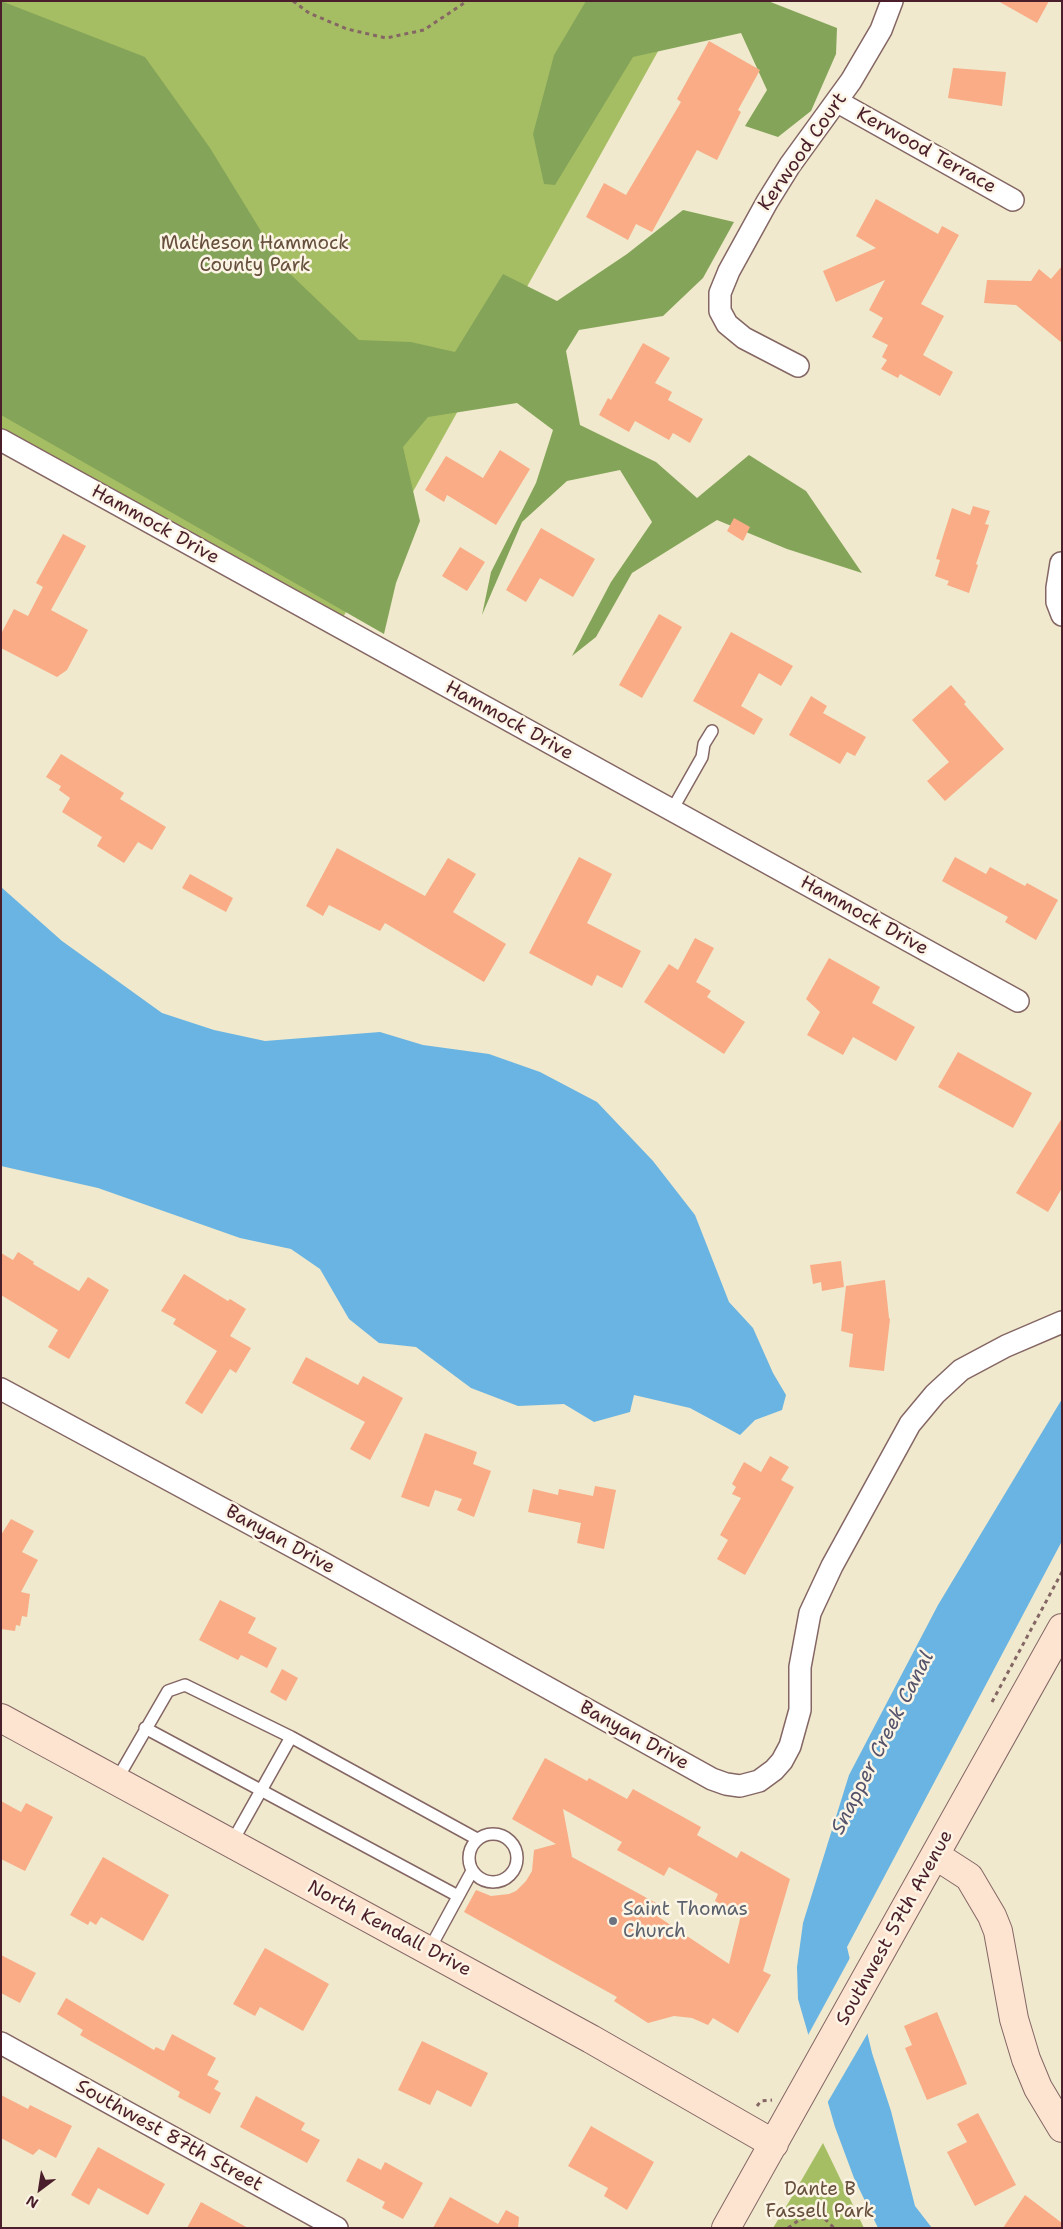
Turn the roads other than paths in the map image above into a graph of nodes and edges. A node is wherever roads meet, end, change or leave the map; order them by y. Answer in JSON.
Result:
{"nodes":[{"id":1,"x":892,"y":1,"type":"edge"},
{"id":2,"x":838,"y":102,"type":"junction"},
{"id":3,"x":1013,"y":200,"type":"dead end"},
{"id":4,"x":798,"y":366,"type":"dead end"},
{"id":5,"x":1,"y":440,"type":"edge"},
{"id":6,"x":1061,"y":563,"type":"edge"},
{"id":7,"x":1062,"y":615,"type":"edge"},
{"id":8,"x":712,"y":731,"type":"dead end"},
{"id":9,"x":672,"y":810,"type":"junction"},
{"id":10,"x":1018,"y":1001,"type":"dead end"},
{"id":11,"x":1062,"y":1322,"type":"edge"},
{"id":12,"x":1,"y":1389,"type":"edge"},
{"id":13,"x":1062,"y":1628,"type":"edge"},
{"id":14,"x":1,"y":1718,"type":"edge"},
{"id":15,"x":145,"y":1728,"type":"junction"},
{"id":16,"x":291,"y":1737,"type":"junction"},
{"id":17,"x":116,"y":1781,"type":"junction"},
{"id":18,"x":261,"y":1789,"type":"junction"},
{"id":19,"x":477,"y":1839,"type":"junction"},
{"id":20,"x":231,"y":1844,"type":"junction"},
{"id":21,"x":936,"y":1855,"type":"junction"},
{"id":22,"x":472,"y":1871,"type":"junction"},
{"id":23,"x":458,"y":1896,"type":"junction"},
{"id":24,"x":429,"y":1950,"type":"junction"},
{"id":25,"x":1,"y":2043,"type":"edge"},
{"id":26,"x":1062,"y":2128,"type":"edge"},
{"id":27,"x":774,"y":2144,"type":"junction"},
{"id":28,"x":337,"y":2228,"type":"edge"},
{"id":29,"x":726,"y":2228,"type":"edge"}],
"edges":[{"from":1,"to":2,"type":"street","name":"Kerwood Court"},
{"from":2,"to":3,"type":"street","name":"Kerwood Terrace"},
{"from":2,"to":4,"type":"street","name":"Kerwood Court"},
{"from":5,"to":9,"type":"street","name":"Hammock Drive"},
{"from":6,"to":7,"type":"street"},
{"from":8,"to":9,"type":"lane"},
{"from":9,"to":10,"type":"street","name":"Hammock Drive"},
{"from":11,"to":12,"type":"street","name":"Banyan Drive"},
{"from":13,"to":21,"type":"street","name":"Southwest 57th Avenue"},
{"from":14,"to":17,"type":"street","name":"North Kendall Drive"},
{"from":15,"to":16,"type":"lane"},
{"from":15,"to":17,"type":"lane"},
{"from":15,"to":18,"type":"lane"},
{"from":16,"to":18,"type":"lane"},
{"from":16,"to":19,"type":"lane"},
{"from":17,"to":20,"type":"street","name":"North Kendall Drive"},
{"from":18,"to":20,"type":"lane"},
{"from":18,"to":23,"type":"lane"},
{"from":19,"to":22,"type":"lane"},
{"from":19,"to":22,"type":"lane"},
{"from":20,"to":24,"type":"street","name":"North Kendall Drive"},
{"from":21,"to":26,"type":"street"},
{"from":21,"to":27,"type":"street","name":"Southwest 57th Avenue"},
{"from":22,"to":23,"type":"lane"},
{"from":23,"to":24,"type":"lane"},
{"from":24,"to":27,"type":"street","name":"North Kendall Drive"},
{"from":25,"to":28,"type":"street","name":"Southwest 87th Street"},
{"from":27,"to":29,"type":"street","name":"Southwest 57th Avenue"}]}
